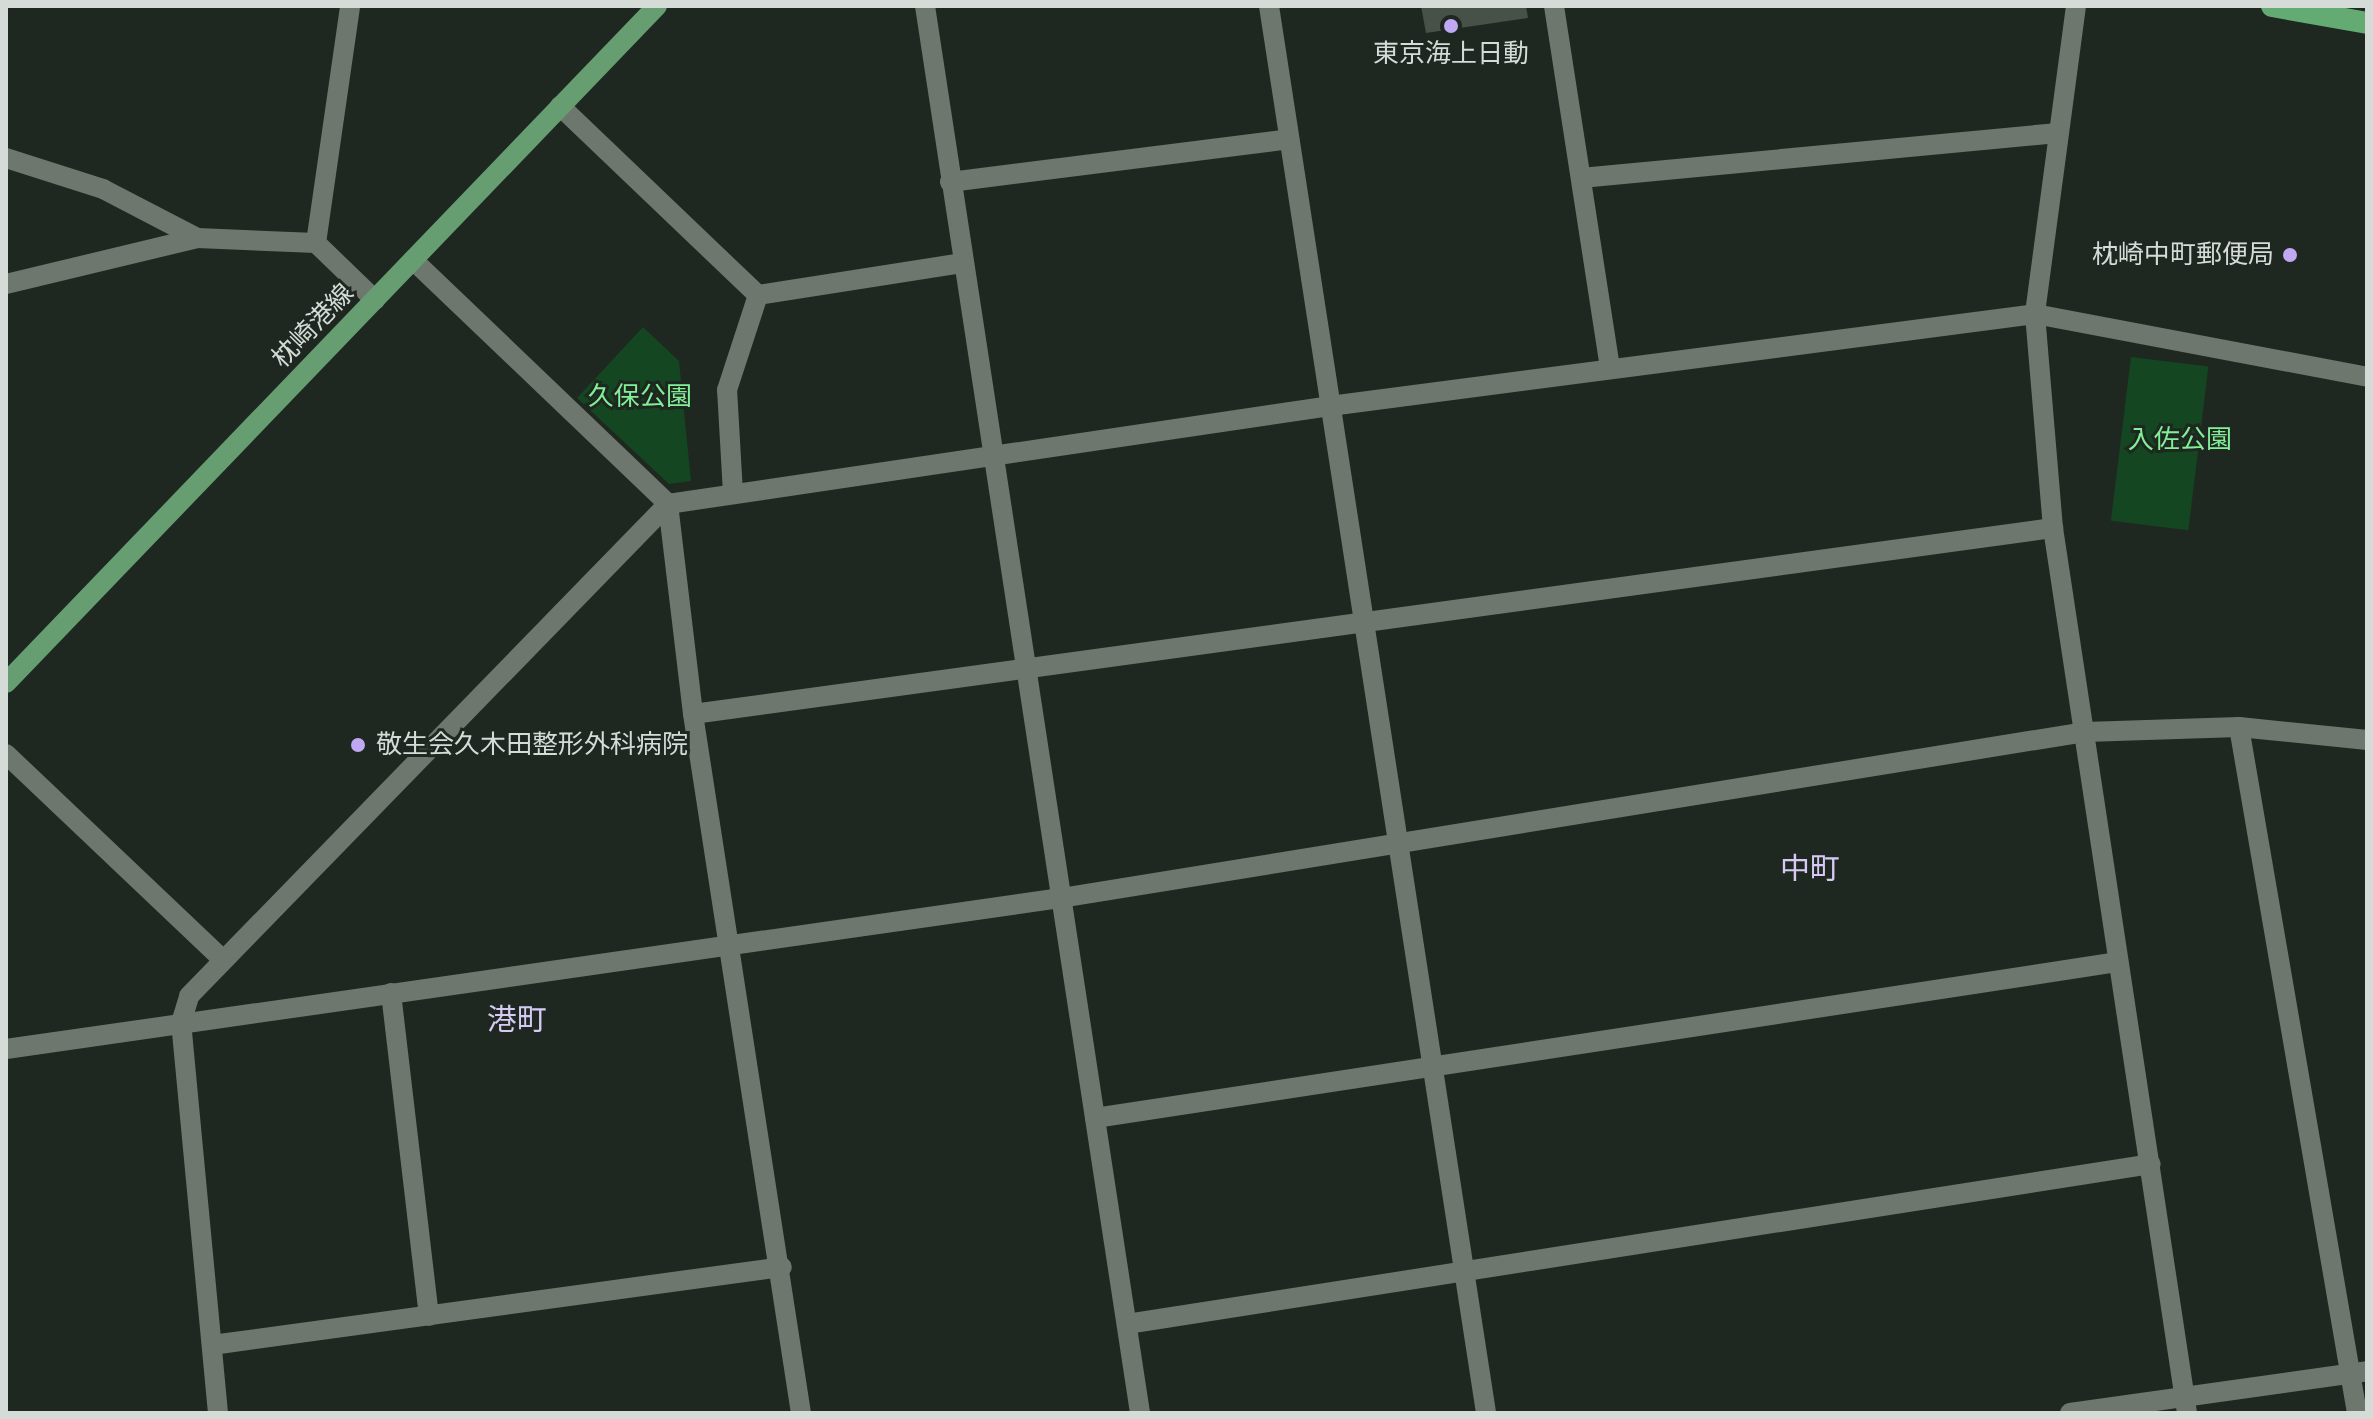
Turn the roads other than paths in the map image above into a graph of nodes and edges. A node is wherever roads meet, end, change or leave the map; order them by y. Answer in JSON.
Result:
{"nodes":[{"id":1,"x":350,"y":6,"type":"edge"},
{"id":2,"x":657,"y":6,"type":"edge"},
{"id":3,"x":925,"y":6,"type":"edge"},
{"id":4,"x":1269,"y":6,"type":"edge"},
{"id":5,"x":1554,"y":6,"type":"edge"},
{"id":6,"x":2076,"y":6,"type":"edge"},
{"id":7,"x":2272,"y":6,"type":"edge"},
{"id":8,"x":2335,"y":11,"type":"edge"},
{"id":9,"x":2367,"y":23,"type":"edge"},
{"id":10,"x":560,"y":106,"type":"junction"},
{"id":11,"x":2058,"y":133,"type":"junction"},
{"id":12,"x":1289,"y":139,"type":"junction"},
{"id":13,"x":6,"y":158,"type":"edge"},
{"id":14,"x":1581,"y":178,"type":"junction"},
{"id":15,"x":950,"y":182,"type":"junction"},
{"id":16,"x":197,"y":238,"type":"junction"},
{"id":17,"x":316,"y":243,"type":"junction"},
{"id":18,"x":413,"y":260,"type":"junction"},
{"id":19,"x":962,"y":263,"type":"junction"},
{"id":20,"x":6,"y":284,"type":"edge"},
{"id":21,"x":758,"y":295,"type":"junction"},
{"id":22,"x":375,"y":300,"type":"junction"},
{"id":23,"x":2035,"y":314,"type":"junction"},
{"id":24,"x":1610,"y":369,"type":"junction"},
{"id":25,"x":2367,"y":377,"type":"edge"},
{"id":26,"x":1330,"y":406,"type":"junction"},
{"id":27,"x":995,"y":458,"type":"junction"},
{"id":28,"x":733,"y":493,"type":"junction"},
{"id":29,"x":668,"y":504,"type":"junction"},
{"id":30,"x":2053,"y":528,"type":"junction"},
{"id":31,"x":1364,"y":622,"type":"junction"},
{"id":32,"x":1026,"y":670,"type":"junction"},
{"id":33,"x":6,"y":683,"type":"edge"},
{"id":34,"x":693,"y":714,"type":"junction"},
{"id":35,"x":2239,"y":727,"type":"junction"},
{"id":36,"x":2085,"y":732,"type":"junction"},
{"id":37,"x":2367,"y":740,"type":"edge"},
{"id":38,"x":6,"y":754,"type":"edge"},
{"id":39,"x":1398,"y":843,"type":"junction"},
{"id":40,"x":1061,"y":898,"type":"junction"},
{"id":41,"x":729,"y":943,"type":"junction"},
{"id":42,"x":223,"y":960,"type":"junction"},
{"id":43,"x":2118,"y":962,"type":"junction"},
{"id":44,"x":391,"y":993,"type":"junction"},
{"id":45,"x":181,"y":1023,"type":"junction"},
{"id":46,"x":6,"y":1049,"type":"edge"},
{"id":47,"x":1433,"y":1067,"type":"junction"},
{"id":48,"x":1095,"y":1118,"type":"junction"},
{"id":49,"x":2151,"y":1164,"type":"junction"},
{"id":50,"x":782,"y":1267,"type":"junction"},
{"id":51,"x":1464,"y":1270,"type":"junction"},
{"id":52,"x":429,"y":1316,"type":"junction"},
{"id":53,"x":1127,"y":1324,"type":"junction"},
{"id":54,"x":212,"y":1345,"type":"junction"},
{"id":55,"x":2359,"y":1372,"type":"edge"},
{"id":56,"x":2185,"y":1404,"type":"edge"},
{"id":57,"x":218,"y":1413,"type":"edge"},
{"id":58,"x":801,"y":1413,"type":"edge"},
{"id":59,"x":1140,"y":1413,"type":"edge"},
{"id":60,"x":1486,"y":1413,"type":"edge"},
{"id":61,"x":2070,"y":1413,"type":"edge"},
{"id":62,"x":2357,"y":1413,"type":"edge"}],
"edges":[{"from":1,"to":17,"type":"street"},
{"from":2,"to":10,"type":"main road","name":"枕崎港線"},
{"from":3,"to":15,"type":"street"},
{"from":4,"to":12,"type":"street"},
{"from":5,"to":14,"type":"street"},
{"from":6,"to":11,"type":"street"},
{"from":7,"to":8,"type":"highway"},
{"from":8,"to":9,"type":"highway"},
{"from":10,"to":18,"type":"main road","name":"枕崎港線"},
{"from":10,"to":21,"type":"street"},
{"from":11,"to":14,"type":"street"},
{"from":11,"to":23,"type":"street"},
{"from":12,"to":15,"type":"street"},
{"from":12,"to":26,"type":"street"},
{"from":13,"to":16,"type":"street"},
{"from":14,"to":24,"type":"street"},
{"from":15,"to":19,"type":"street"},
{"from":16,"to":17,"type":"street"},
{"from":16,"to":20,"type":"street"},
{"from":17,"to":22,"type":"street"},
{"from":18,"to":22,"type":"main road","name":"枕崎港線"},
{"from":18,"to":29,"type":"street"},
{"from":19,"to":21,"type":"street"},
{"from":19,"to":27,"type":"street"},
{"from":21,"to":28,"type":"street"},
{"from":22,"to":33,"type":"main road","name":"枕崎港線"},
{"from":23,"to":24,"type":"street"},
{"from":23,"to":25,"type":"street"},
{"from":23,"to":30,"type":"street"},
{"from":24,"to":26,"type":"street"},
{"from":26,"to":27,"type":"street"},
{"from":26,"to":31,"type":"street"},
{"from":27,"to":28,"type":"street"},
{"from":27,"to":32,"type":"street"},
{"from":28,"to":29,"type":"street"},
{"from":29,"to":34,"type":"street"},
{"from":29,"to":42,"type":"street"},
{"from":30,"to":31,"type":"street"},
{"from":30,"to":36,"type":"street"},
{"from":31,"to":32,"type":"street"},
{"from":31,"to":39,"type":"street"},
{"from":32,"to":34,"type":"street"},
{"from":32,"to":40,"type":"street"},
{"from":34,"to":41,"type":"street"},
{"from":35,"to":36,"type":"street"},
{"from":35,"to":37,"type":"street"},
{"from":35,"to":55,"type":"street"},
{"from":36,"to":39,"type":"street"},
{"from":36,"to":43,"type":"street"},
{"from":38,"to":42,"type":"street"},
{"from":39,"to":40,"type":"street"},
{"from":39,"to":47,"type":"street"},
{"from":40,"to":41,"type":"street"},
{"from":40,"to":48,"type":"street"},
{"from":41,"to":44,"type":"street"},
{"from":41,"to":50,"type":"street"},
{"from":42,"to":45,"type":"street"},
{"from":43,"to":47,"type":"street"},
{"from":43,"to":49,"type":"street"},
{"from":44,"to":45,"type":"street"},
{"from":44,"to":52,"type":"street"},
{"from":45,"to":46,"type":"street"},
{"from":45,"to":54,"type":"street"},
{"from":47,"to":48,"type":"street"},
{"from":47,"to":51,"type":"street"},
{"from":48,"to":53,"type":"street"},
{"from":49,"to":51,"type":"street"},
{"from":49,"to":56,"type":"street"},
{"from":50,"to":52,"type":"street"},
{"from":50,"to":58,"type":"street"},
{"from":51,"to":53,"type":"street"},
{"from":51,"to":60,"type":"street"},
{"from":52,"to":54,"type":"street"},
{"from":53,"to":59,"type":"street"},
{"from":54,"to":57,"type":"street"},
{"from":55,"to":56,"type":"street"},
{"from":55,"to":62,"type":"street"},
{"from":56,"to":61,"type":"street"}]}
